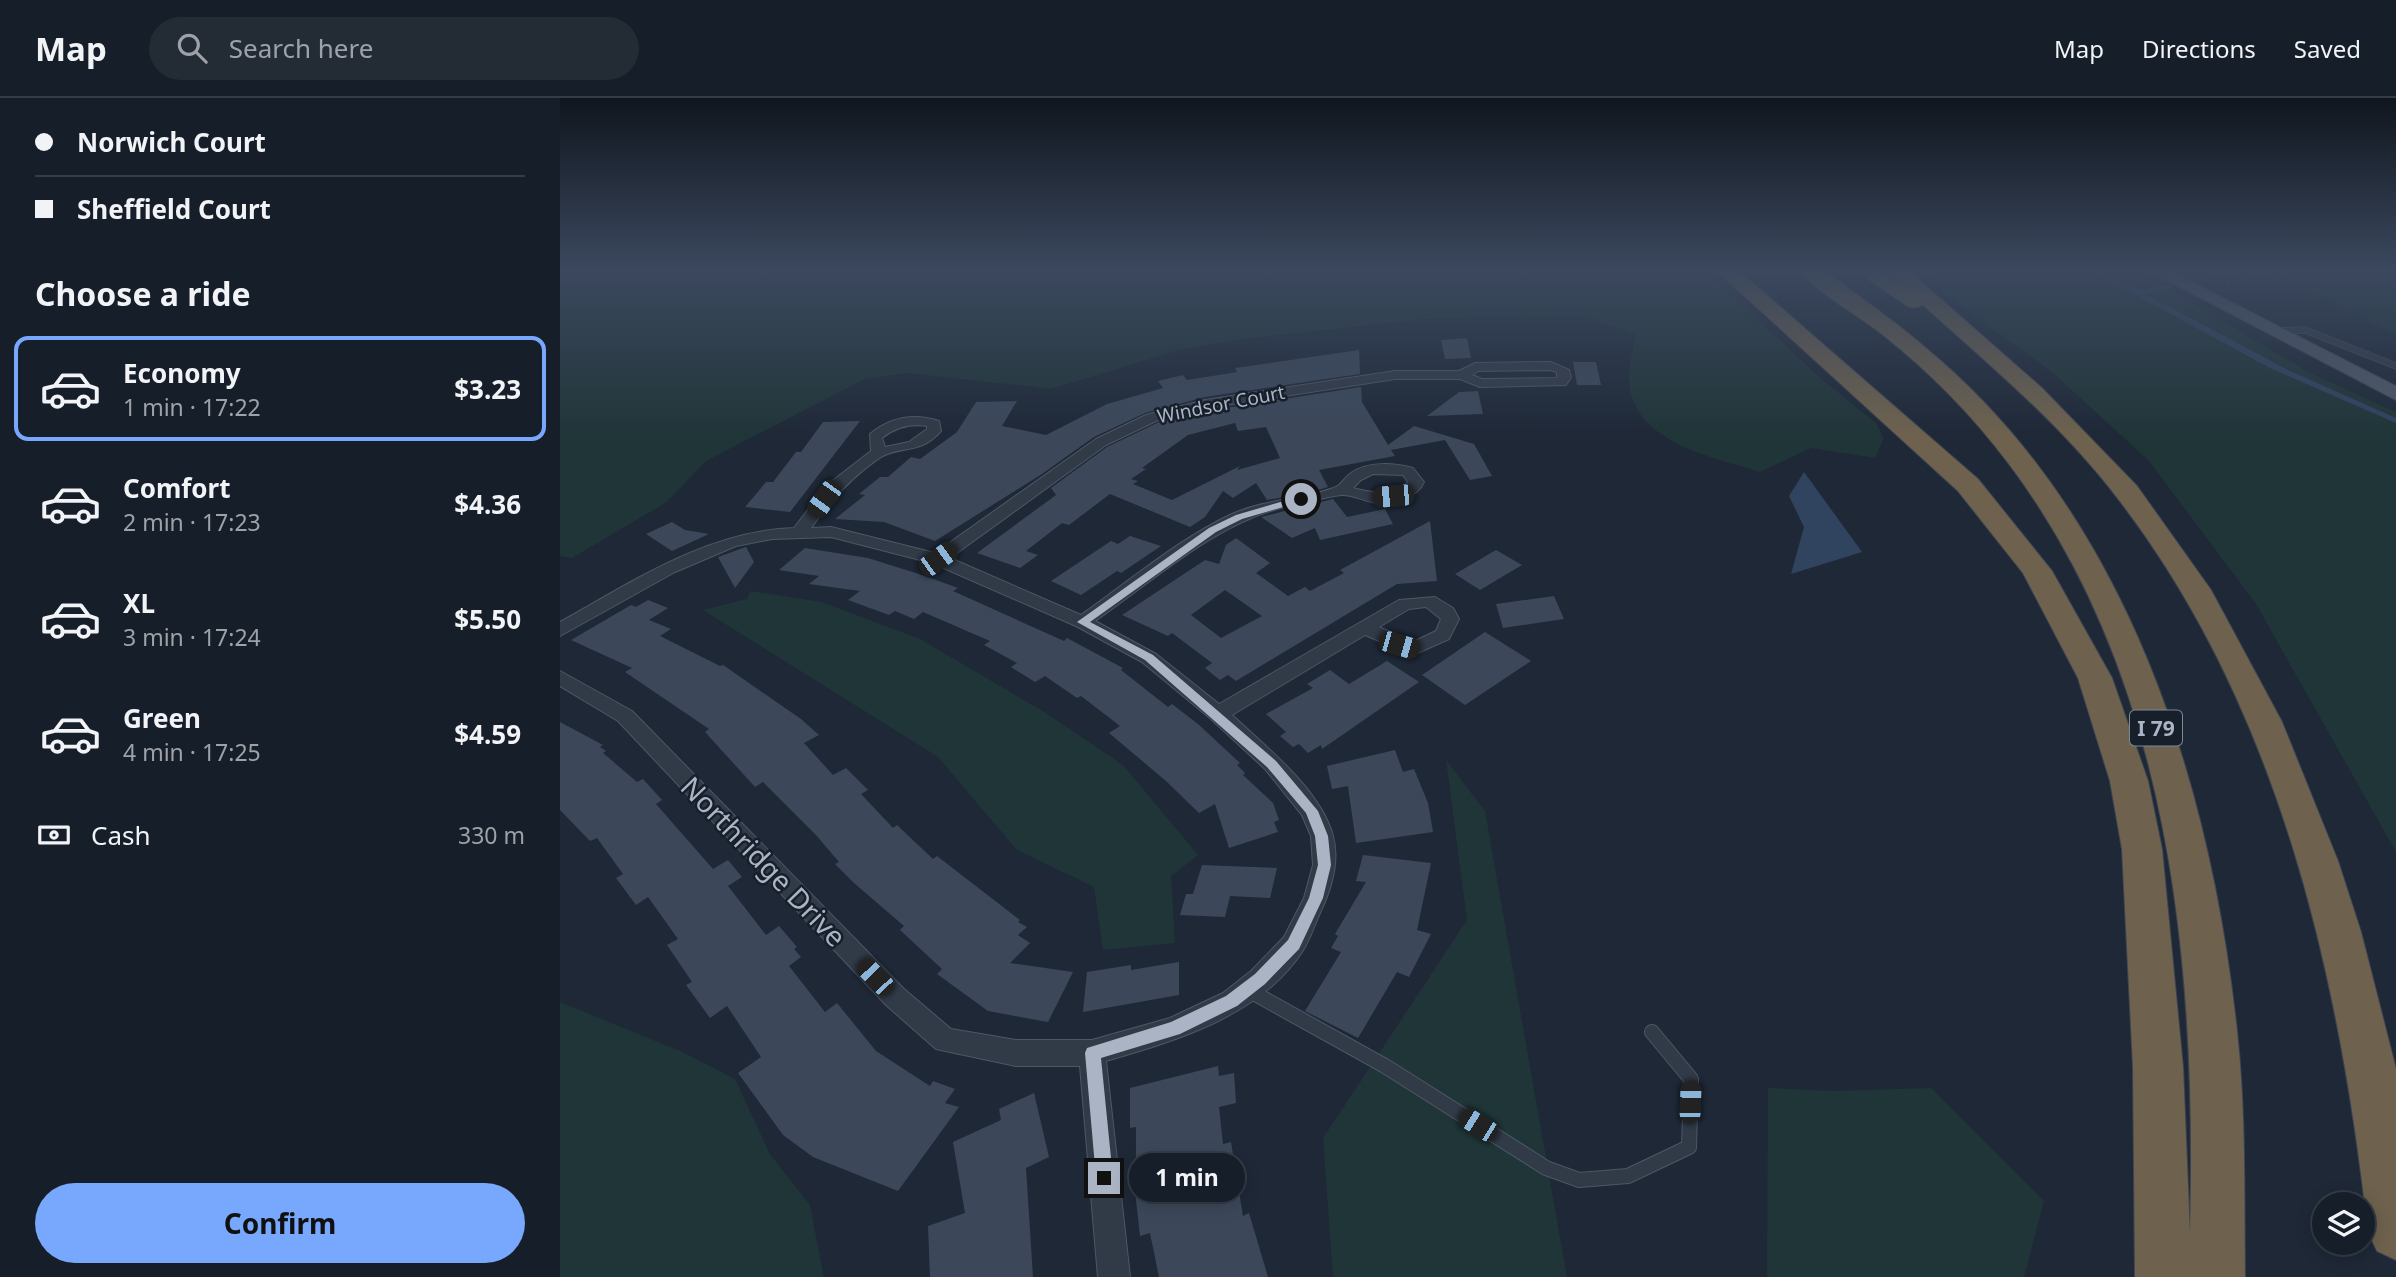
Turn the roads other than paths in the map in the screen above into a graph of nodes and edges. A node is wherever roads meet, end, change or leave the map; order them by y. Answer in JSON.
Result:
{"nodes":[{"id":1,"x":1789,"y":326,"type":"edge"},
{"id":2,"x":1889,"y":326,"type":"edge"},
{"id":3,"x":1942,"y":326,"type":"edge"},
{"id":4,"x":1958,"y":326,"type":"edge"},
{"id":5,"x":2263,"y":326,"type":"edge"},
{"id":6,"x":2273,"y":331,"type":"junction"},
{"id":7,"x":2396,"y":366,"type":"edge"},
{"id":8,"x":1462,"y":375,"type":"junction"},
{"id":9,"x":2031,"y":391,"type":"junction"},
{"id":10,"x":2396,"y":394,"type":"edge"},
{"id":11,"x":879,"y":452,"type":"dead end"},
{"id":12,"x":1344,"y":490,"type":"dead end"},
{"id":13,"x":800,"y":533,"type":"junction"},
{"id":14,"x":938,"y":559,"type":"junction"},
{"id":15,"x":1082,"y":622,"type":"junction"},
{"id":16,"x":1364,"y":628,"type":"dead end"},
{"id":17,"x":560,"y":630,"type":"edge"},
{"id":18,"x":560,"y":677,"type":"edge"},
{"id":19,"x":1217,"y":714,"type":"junction"},
{"id":20,"x":1246,"y":990,"type":"junction"},
{"id":21,"x":1652,"y":1032,"type":"dead end"},
{"id":22,"x":1093,"y":1053,"type":"junction"},
{"id":23,"x":2396,"y":1232,"type":"edge"},
{"id":24,"x":1114,"y":1277,"type":"edge"},
{"id":25,"x":2163,"y":1277,"type":"edge"},
{"id":26,"x":2217,"y":1277,"type":"edge"}],
"edges":[{"from":1,"to":25,"type":"highway"},
{"from":2,"to":26,"type":"highway","number":"I 79"},
{"from":3,"to":9,"type":"highway"},
{"from":4,"to":9,"type":"highway"},
{"from":5,"to":6,"type":"main road"},
{"from":6,"to":7,"type":"lane"},
{"from":6,"to":10,"type":"main road"},
{"from":8,"to":8,"type":"street","name":"Windsor Court"},
{"from":8,"to":14,"type":"street","name":"Windsor Court"},
{"from":9,"to":23,"type":"highway"},
{"from":11,"to":13,"type":"street"},
{"from":12,"to":15,"type":"street"},
{"from":13,"to":14,"type":"street","name":"Northridge Drive"},
{"from":13,"to":17,"type":"street","name":"Northridge Drive"},
{"from":14,"to":15,"type":"street","name":"Northridge Drive"},
{"from":15,"to":19,"type":"street","name":"Northridge Drive"},
{"from":16,"to":19,"type":"street"},
{"from":18,"to":22,"type":"street","name":"Northridge Drive"},
{"from":19,"to":20,"type":"street","name":"Northridge Drive"},
{"from":20,"to":21,"type":"lane"},
{"from":20,"to":22,"type":"street","name":"Northridge Drive"},
{"from":22,"to":24,"type":"street"}]}
